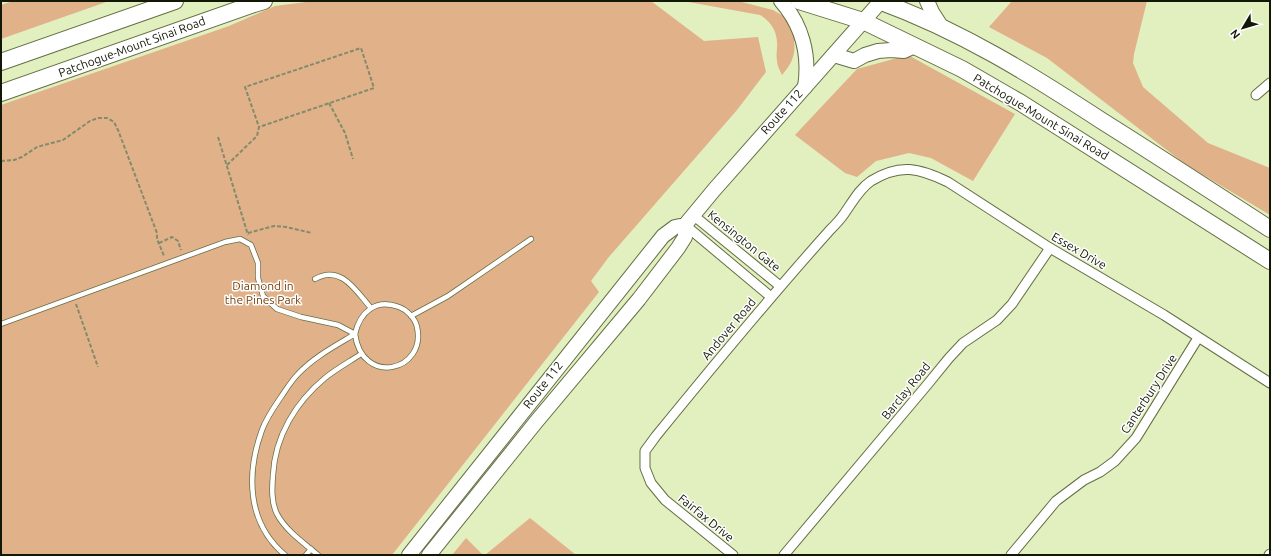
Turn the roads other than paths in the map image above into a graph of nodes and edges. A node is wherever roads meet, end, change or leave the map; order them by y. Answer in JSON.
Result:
{"nodes":[{"id":1,"x":176,"y":1,"type":"edge"},
{"id":2,"x":264,"y":1,"type":"edge"},
{"id":3,"x":782,"y":1,"type":"edge"},
{"id":4,"x":799,"y":1,"type":"edge"},
{"id":5,"x":880,"y":1,"type":"edge"},
{"id":6,"x":927,"y":1,"type":"edge"},
{"id":7,"x":863,"y":21,"type":"junction"},
{"id":8,"x":941,"y":26,"type":"junction"},
{"id":9,"x":915,"y":46,"type":"junction"},
{"id":10,"x":834,"y":55,"type":"junction"},
{"id":11,"x":1,"y":62,"type":"edge"},
{"id":12,"x":1270,"y":83,"type":"edge"},
{"id":13,"x":805,"y":87,"type":"junction"},
{"id":14,"x":1,"y":93,"type":"edge"},
{"id":15,"x":1256,"y":95,"type":"dead end"},
{"id":16,"x":870,"y":182,"type":"joint"},
{"id":17,"x":689,"y":220,"type":"junction"},
{"id":18,"x":1270,"y":229,"type":"edge"},
{"id":19,"x":531,"y":239,"type":"dead end"},
{"id":20,"x":1050,"y":248,"type":"junction"},
{"id":21,"x":1270,"y":261,"type":"edge"},
{"id":22,"x":316,"y":279,"type":"dead end"},
{"id":23,"x":780,"y":286,"type":"junction"},
{"id":24,"x":771,"y":297,"type":"junction"},
{"id":25,"x":371,"y":308,"type":"junction"},
{"id":26,"x":411,"y":316,"type":"junction"},
{"id":27,"x":1,"y":324,"type":"edge"},
{"id":28,"x":355,"y":334,"type":"junction"},
{"id":29,"x":1198,"y":338,"type":"junction"},
{"id":30,"x":361,"y":354,"type":"junction"},
{"id":31,"x":1270,"y":383,"type":"edge"},
{"id":32,"x":665,"y":500,"type":"joint"},
{"id":33,"x":311,"y":549,"type":"junction"},
{"id":34,"x":285,"y":555,"type":"edge"},
{"id":35,"x":306,"y":555,"type":"edge"},
{"id":36,"x":318,"y":555,"type":"edge"},
{"id":37,"x":409,"y":555,"type":"edge"},
{"id":38,"x":429,"y":555,"type":"edge"},
{"id":39,"x":732,"y":555,"type":"edge"},
{"id":40,"x":784,"y":555,"type":"edge"},
{"id":41,"x":1011,"y":555,"type":"edge"}],
"edges":[{"from":1,"to":11,"type":"highway"},
{"from":2,"to":14,"type":"highway","name":"Patchogue-Mount Sinai Road"},
{"from":3,"to":13,"type":"main road"},
{"from":4,"to":7,"type":"highway","name":"Patchogue-Mount Sinai Road"},
{"from":5,"to":7,"type":"main road","name":"Route 112"},
{"from":5,"to":8,"type":"highway"},
{"from":6,"to":8,"type":"main road"},
{"from":7,"to":9,"type":"highway","name":"Patchogue-Mount Sinai Road"},
{"from":7,"to":10,"type":"main road","name":"Route 112"},
{"from":8,"to":18,"type":"highway"},
{"from":9,"to":10,"type":"main road"},
{"from":9,"to":21,"type":"highway","name":"Patchogue-Mount Sinai Road"},
{"from":10,"to":13,"type":"main road","name":"Route 112"},
{"from":12,"to":15,"type":"street"},
{"from":13,"to":17,"type":"main road","name":"Route 112"},
{"from":16,"to":20,"type":"street","name":"Essex Drive"},
{"from":16,"to":23,"type":"street","name":"Andover Road"},
{"from":17,"to":23,"type":"street","name":"Kensington Gate"},
{"from":17,"to":24,"type":"street","name":"Kensington Gate"},
{"from":17,"to":37,"type":"main road","name":"Route 112"},
{"from":17,"to":38,"type":"main road","name":"Route 112"},
{"from":19,"to":26,"type":"lane"},
{"from":20,"to":29,"type":"street","name":"Essex Drive"},
{"from":20,"to":40,"type":"street","name":"Barclay Road"},
{"from":22,"to":25,"type":"lane"},
{"from":23,"to":24,"type":"street","name":"Andover Road"},
{"from":24,"to":32,"type":"street","name":"Andover Road"},
{"from":25,"to":26,"type":"lane"},
{"from":25,"to":28,"type":"lane"},
{"from":26,"to":30,"type":"lane"},
{"from":27,"to":28,"type":"lane"},
{"from":28,"to":30,"type":"lane"},
{"from":28,"to":34,"type":"lane"},
{"from":29,"to":31,"type":"street","name":"Essex Drive"},
{"from":29,"to":41,"type":"street","name":"Canterbury Drive"},
{"from":30,"to":33,"type":"lane"},
{"from":32,"to":39,"type":"street","name":"Fairfax Drive"},
{"from":33,"to":35,"type":"lane"},
{"from":33,"to":36,"type":"lane"}]}
